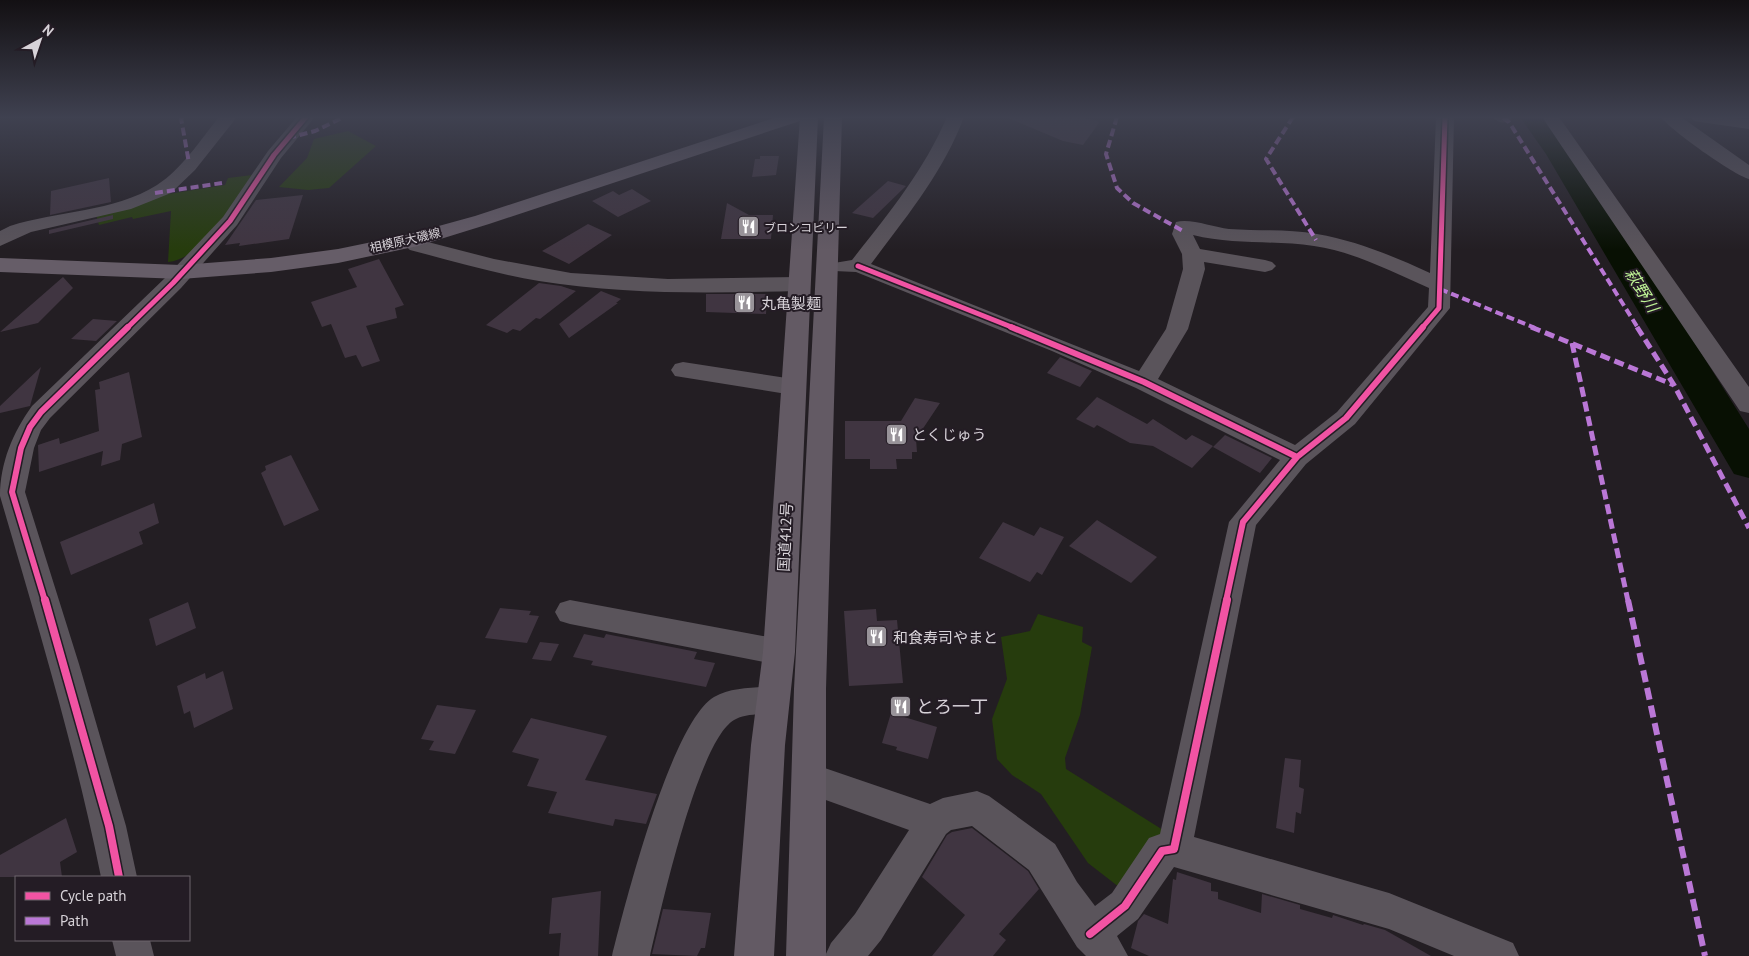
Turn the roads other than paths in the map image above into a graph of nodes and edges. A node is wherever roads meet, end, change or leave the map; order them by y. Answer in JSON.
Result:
{"nodes":[{"id":1,"x":190,"y":162,"type":"edge"},
{"id":2,"x":269,"y":162,"type":"edge"},
{"id":3,"x":659,"y":162,"type":"edge"},
{"id":4,"x":808,"y":162,"type":"edge"},
{"id":5,"x":831,"y":162,"type":"edge"},
{"id":6,"x":934,"y":162,"type":"edge"},
{"id":7,"x":1444,"y":162,"type":"edge"},
{"id":8,"x":1581,"y":162,"type":"edge"},
{"id":9,"x":1732,"y":162,"type":"edge"},
{"id":10,"x":1749,"y":173,"type":"edge"},
{"id":11,"x":0,"y":240,"type":"edge"},
{"id":12,"x":410,"y":240,"type":"junction"},
{"id":13,"x":1192,"y":254,"type":"junction"},
{"id":14,"x":0,"y":264,"type":"edge"},
{"id":15,"x":858,"y":266,"type":"junction"},
{"id":16,"x":1265,"y":266,"type":"dead end"},
{"id":17,"x":827,"y":268,"type":"junction"},
{"id":18,"x":181,"y":272,"type":"junction"},
{"id":19,"x":798,"y":284,"type":"junction"},
{"id":20,"x":1440,"y":285,"type":"junction"},
{"id":21,"x":683,"y":370,"type":"dead end"},
{"id":22,"x":1144,"y":382,"type":"junction"},
{"id":23,"x":793,"y":387,"type":"junction"},
{"id":24,"x":1746,"y":397,"type":"edge"},
{"id":25,"x":11,"y":451,"type":"edge"},
{"id":26,"x":1297,"y":458,"type":"junction"},
{"id":27,"x":570,"y":612,"type":"dead end"},
{"id":28,"x":779,"y":652,"type":"junction"},
{"id":29,"x":773,"y":700,"type":"junction"},
{"id":30,"x":810,"y":779,"type":"junction"},
{"id":31,"x":934,"y":822,"type":"junction"},
{"id":32,"x":1174,"y":849,"type":"junction"},
{"id":33,"x":119,"y":876,"type":"edge"},
{"id":34,"x":131,"y":941,"type":"edge"},
{"id":35,"x":1100,"y":945,"type":"edge"},
{"id":36,"x":134,"y":956,"type":"edge"},
{"id":37,"x":631,"y":956,"type":"edge"},
{"id":38,"x":754,"y":956,"type":"edge"},
{"id":39,"x":806,"y":956,"type":"edge"},
{"id":40,"x":844,"y":956,"type":"edge"},
{"id":41,"x":1500,"y":956,"type":"edge"}],
"edges":[{"from":1,"to":11,"type":"street"},
{"from":2,"to":18,"type":"street"},
{"from":3,"to":12,"type":"main road","name":"相模原大磯線"},
{"from":4,"to":19,"type":"highway","name":"国道412号"},
{"from":5,"to":17,"type":"highway","name":"国道412号"},
{"from":6,"to":15,"type":"street"},
{"from":7,"to":20,"type":"street"},
{"from":8,"to":24,"type":"street"},
{"from":9,"to":10,"type":"street"},
{"from":12,"to":18,"type":"main road","name":"相模原大磯線"},
{"from":12,"to":19,"type":"street"},
{"from":13,"to":16,"type":"street"},
{"from":13,"to":20,"type":"street"},
{"from":13,"to":22,"type":"street"},
{"from":14,"to":18,"type":"main road","name":"相模原大磯線"},
{"from":15,"to":17,"type":"street"},
{"from":15,"to":22,"type":"street"},
{"from":17,"to":30,"type":"highway","name":"国道412号"},
{"from":18,"to":25,"type":"street"},
{"from":19,"to":23,"type":"highway","name":"国道412号"},
{"from":20,"to":26,"type":"street"},
{"from":21,"to":23,"type":"street"},
{"from":22,"to":26,"type":"street"},
{"from":23,"to":28,"type":"highway","name":"国道412号"},
{"from":25,"to":33,"type":"street"},
{"from":26,"to":32,"type":"street"},
{"from":27,"to":28,"type":"street"},
{"from":28,"to":29,"type":"highway","name":"国道412号"},
{"from":29,"to":37,"type":"street"},
{"from":29,"to":38,"type":"highway","name":"国道412号"},
{"from":30,"to":31,"type":"street"},
{"from":30,"to":39,"type":"highway","name":"国道412号"},
{"from":31,"to":35,"type":"street"},
{"from":31,"to":40,"type":"street"},
{"from":32,"to":35,"type":"street"},
{"from":32,"to":41,"type":"street"},
{"from":34,"to":36,"type":"street"}]}
